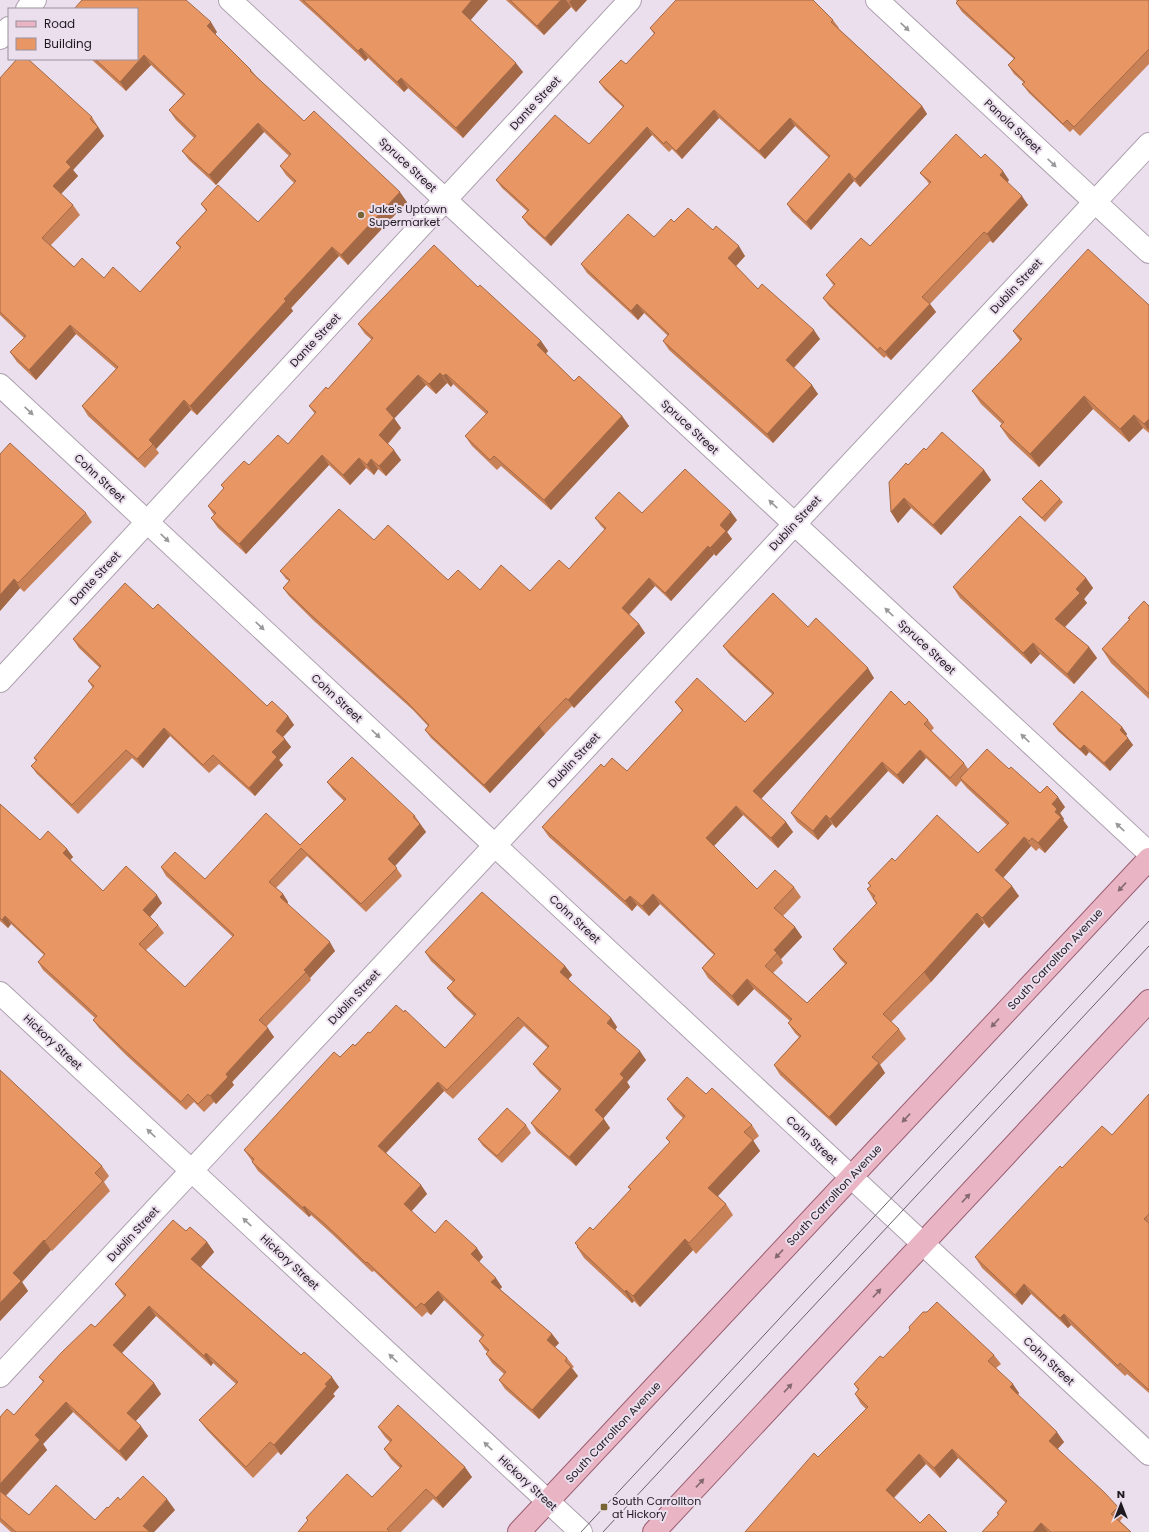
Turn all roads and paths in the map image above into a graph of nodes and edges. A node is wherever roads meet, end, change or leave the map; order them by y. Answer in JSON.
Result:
{"nodes":[{"id":1,"x":35,"y":0,"type":"edge"},
{"id":2,"x":230,"y":0,"type":"edge"},
{"id":3,"x":630,"y":0,"type":"edge"},
{"id":4,"x":877,"y":0,"type":"edge"},
{"id":5,"x":28,"y":8,"type":"edge"},
{"id":6,"x":8,"y":29,"type":"edge"},
{"id":7,"x":0,"y":38,"type":"edge"},
{"id":8,"x":1149,"y":144,"type":"edge"},
{"id":9,"x":445,"y":200,"type":"junction"},
{"id":10,"x":1095,"y":202,"type":"junction"},
{"id":11,"x":1149,"y":252,"type":"edge"},
{"id":12,"x":0,"y":385,"type":"edge"},
{"id":13,"x":147,"y":522,"type":"junction"},
{"id":14,"x":795,"y":524,"type":"junction"},
{"id":15,"x":0,"y":681,"type":"edge"},
{"id":16,"x":495,"y":845,"type":"junction"},
{"id":17,"x":1149,"y":853,"type":"edge"},
{"id":18,"x":1149,"y":859,"type":"edge"},
{"id":19,"x":0,"y":993,"type":"edge"},
{"id":20,"x":1149,"y":1001,"type":"edge"},
{"id":21,"x":192,"y":1171,"type":"junction"},
{"id":22,"x":851,"y":1177,"type":"junction"},
{"id":23,"x":923,"y":1243,"type":"junction"},
{"id":24,"x":0,"y":1376,"type":"edge"},
{"id":25,"x":1149,"y":1454,"type":"edge"},
{"id":26,"x":548,"y":1501,"type":"junction"},
{"id":27,"x":519,"y":1532,"type":"edge"},
{"id":28,"x":581,"y":1532,"type":"edge"},
{"id":29,"x":654,"y":1532,"type":"edge"}],
"edges":[{"from":1,"to":5,"type":"street"},
{"from":2,"to":9,"type":"street","name":"Spruce Street"},
{"from":3,"to":9,"type":"street","name":"Dante Street"},
{"from":4,"to":10,"type":"street","name":"Panola Street","one_way":true},
{"from":6,"to":7,"type":"street"},
{"from":8,"to":10,"type":"street","name":"Dublin Street"},
{"from":9,"to":13,"type":"street","name":"Dante Street"},
{"from":14,"to":9,"type":"street","name":"Spruce Street","one_way":true},
{"from":10,"to":11,"type":"street","name":"Panola Street"},
{"from":10,"to":14,"type":"street","name":"Dublin Street"},
{"from":12,"to":13,"type":"street","name":"Cohn Street","one_way":true},
{"from":13,"to":15,"type":"street","name":"Dante Street"},
{"from":13,"to":16,"type":"street","name":"Cohn Street","one_way":true},
{"from":14,"to":16,"type":"street","name":"Dublin Street"},
{"from":17,"to":14,"type":"street","name":"Spruce Street","one_way":true},
{"from":16,"to":21,"type":"street","name":"Dublin Street"},
{"from":16,"to":22,"type":"street","name":"Cohn Street"},
{"from":18,"to":22,"type":"main road","name":"South Carrollton Avenue","one_way":true},
{"from":21,"to":19,"type":"street","name":"Hickory Street","one_way":true},
{"from":23,"to":20,"type":"main road","one_way":true},
{"from":21,"to":24,"type":"street","name":"Dublin Street"},
{"from":26,"to":21,"type":"street","name":"Hickory Street","one_way":true},
{"from":22,"to":23,"type":"street","name":"Cohn Street"},
{"from":22,"to":26,"type":"main road","name":"South Carrollton Avenue","one_way":true},
{"from":23,"to":25,"type":"street","name":"Cohn Street"},
{"from":29,"to":23,"type":"main road","one_way":true},
{"from":26,"to":27,"type":"main road","name":"South Carrollton Avenue"},
{"from":26,"to":28,"type":"street","name":"Hickory Street"}]}
